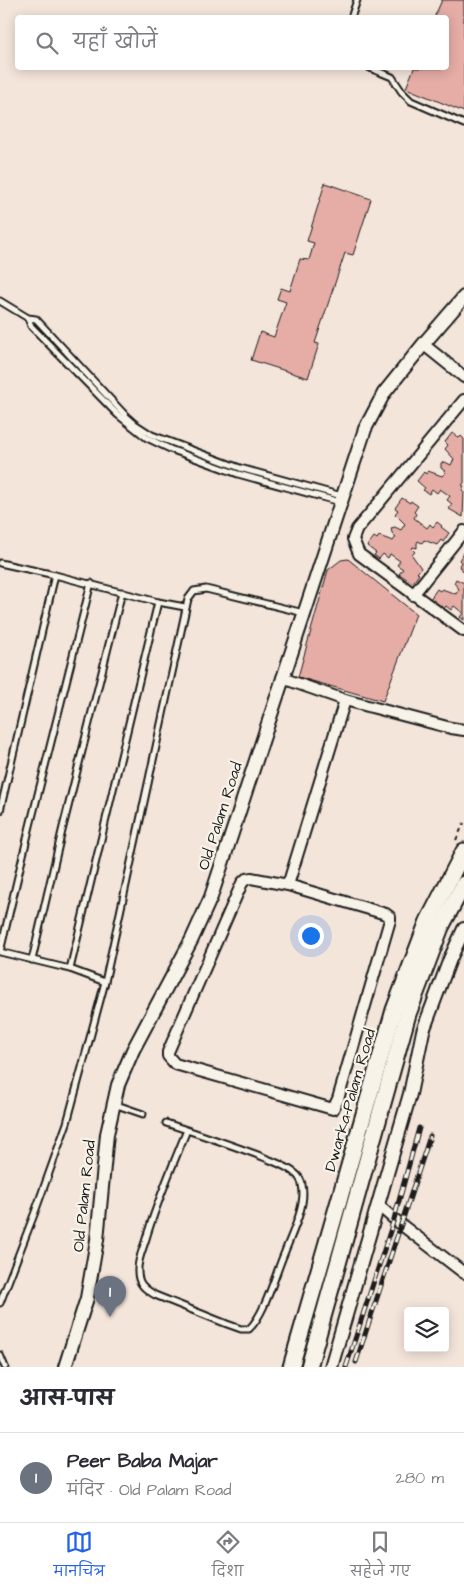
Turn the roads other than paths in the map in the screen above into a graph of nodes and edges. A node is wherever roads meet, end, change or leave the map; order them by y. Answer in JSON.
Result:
{"nodes":[{"id":1,"x":358,"y":0,"type":"edge"},
{"id":2,"x":352,"y":15,"type":"edge"},
{"id":3,"x":375,"y":70,"type":"edge"},
{"id":4,"x":464,"y":124,"type":"edge"},
{"id":5,"x":464,"y":297,"type":"edge"},
{"id":6,"x":0,"y":300,"type":"edge"},
{"id":7,"x":423,"y":344,"type":"junction"},
{"id":8,"x":462,"y":373,"type":"edge"},
{"id":9,"x":464,"y":400,"type":"edge"},
{"id":10,"x":341,"y":499,"type":"junction"},
{"id":11,"x":464,"y":531,"type":"edge"},
{"id":12,"x":0,"y":563,"type":"edge"},
{"id":13,"x":55,"y":574,"type":"junction"},
{"id":14,"x":91,"y":583,"type":"junction"},
{"id":15,"x":122,"y":592,"type":"junction"},
{"id":16,"x":414,"y":594,"type":"junction"},
{"id":17,"x":158,"y":602,"type":"junction"},
{"id":18,"x":186,"y":607,"type":"junction"},
{"id":19,"x":304,"y":613,"type":"junction"},
{"id":20,"x":464,"y":631,"type":"edge"},
{"id":21,"x":282,"y":678,"type":"junction"},
{"id":22,"x":345,"y":700,"type":"junction"},
{"id":23,"x":464,"y":730,"type":"edge"},
{"id":24,"x":0,"y":811,"type":"edge"},
{"id":25,"x":464,"y":851,"type":"edge"},
{"id":26,"x":464,"y":884,"type":"edge"},
{"id":27,"x":288,"y":886,"type":"junction"},
{"id":28,"x":464,"y":929,"type":"edge"},
{"id":29,"x":32,"y":960,"type":"junction"},
{"id":30,"x":70,"y":969,"type":"junction"},
{"id":31,"x":105,"y":982,"type":"junction"},
{"id":32,"x":114,"y":1103,"type":"junction"},
{"id":33,"x":143,"y":1114,"type":"dead end"},
{"id":34,"x":166,"y":1123,"type":"dead end"},
{"id":35,"x":187,"y":1130,"type":"junction"},
{"id":36,"x":378,"y":1205,"type":"junction"},
{"id":37,"x":462,"y":1267,"type":"edge"},
{"id":38,"x":0,"y":1304,"type":"edge"},
{"id":39,"x":0,"y":1355,"type":"edge"},
{"id":40,"x":5,"y":1367,"type":"edge"},
{"id":41,"x":65,"y":1367,"type":"edge"},
{"id":42,"x":291,"y":1367,"type":"edge"},
{"id":43,"x":309,"y":1367,"type":"edge"},
{"id":44,"x":331,"y":1367,"type":"edge"}],
"edges":[{"from":1,"to":2,"type":"lane"},
{"from":3,"to":4,"type":"lane"},
{"from":5,"to":7,"type":"street","name":"Old Palam Road"},
{"from":6,"to":10,"type":"lane"},
{"from":7,"to":8,"type":"street"},
{"from":7,"to":10,"type":"street","name":"Old Palam Road"},
{"from":9,"to":16,"type":"street"},
{"from":10,"to":19,"type":"street","name":"Old Palam Road"},
{"from":11,"to":16,"type":"street"},
{"from":12,"to":13,"type":"lane"},
{"from":13,"to":14,"type":"lane"},
{"from":13,"to":24,"type":"lane"},
{"from":14,"to":15,"type":"lane"},
{"from":14,"to":29,"type":"lane"},
{"from":15,"to":17,"type":"lane"},
{"from":15,"to":29,"type":"lane"},
{"from":16,"to":20,"type":"street"},
{"from":17,"to":18,"type":"lane"},
{"from":17,"to":30,"type":"lane"},
{"from":18,"to":19,"type":"lane"},
{"from":18,"to":31,"type":"lane"},
{"from":19,"to":21,"type":"street","name":"Old Palam Road"},
{"from":21,"to":22,"type":"street"},
{"from":21,"to":32,"type":"street","name":"Old Palam Road"},
{"from":22,"to":23,"type":"street"},
{"from":22,"to":27,"type":"street"},
{"from":25,"to":42,"type":"main road","name":"Dwarka-Palam Road"},
{"from":26,"to":43,"type":"main road","name":"Dwarka-Palam Road"},
{"from":27,"to":27,"type":"street"},
{"from":28,"to":36,"type":"street"},
{"from":29,"to":30,"type":"lane"},
{"from":30,"to":31,"type":"lane"},
{"from":31,"to":38,"type":"lane"},
{"from":32,"to":33,"type":"lane"},
{"from":32,"to":41,"type":"street","name":"Old Palam Road"},
{"from":34,"to":35,"type":"lane"},
{"from":35,"to":35,"type":"lane"},
{"from":36,"to":37,"type":"street"},
{"from":36,"to":44,"type":"street"},
{"from":39,"to":40,"type":"lane"}]}
